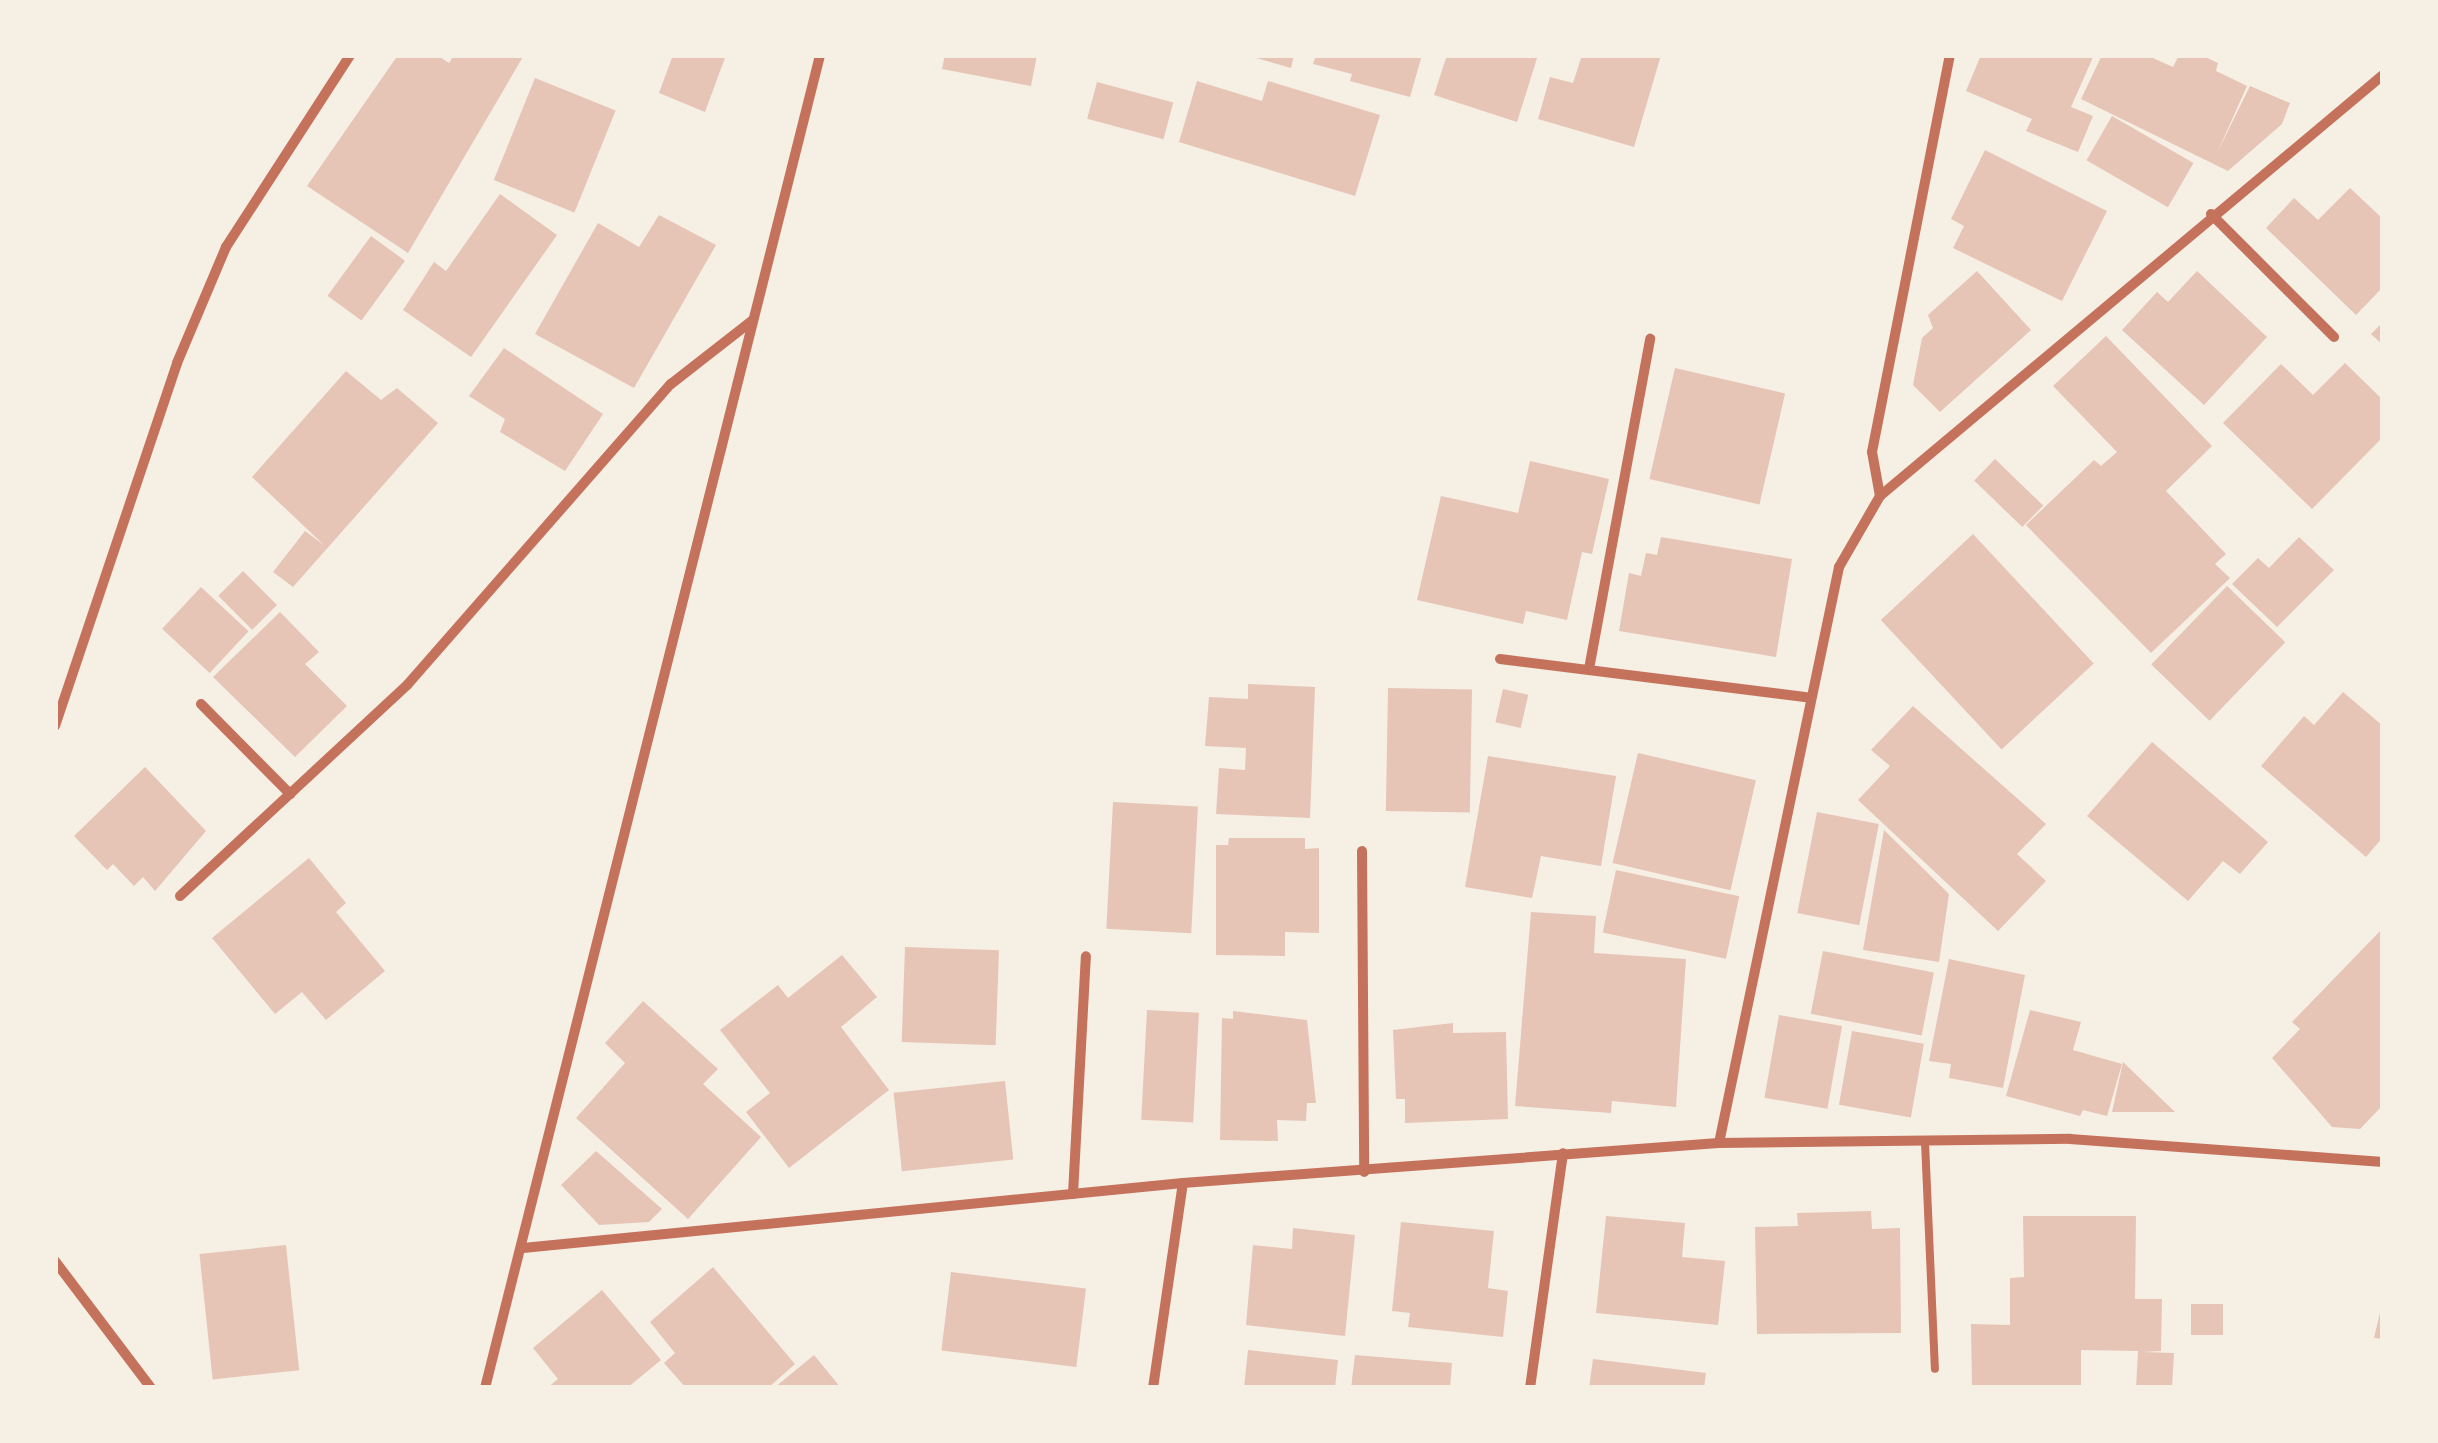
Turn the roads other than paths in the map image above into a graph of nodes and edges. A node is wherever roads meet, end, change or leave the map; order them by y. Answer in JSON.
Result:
{"nodes":[{"id":1,"x":350,"y":55,"type":"edge"},
{"id":2,"x":820,"y":55,"type":"edge"},
{"id":3,"x":1950,"y":55,"type":"edge"},
{"id":4,"x":2383,"y":75,"type":"edge"},
{"id":5,"x":2211,"y":214,"type":"junction"},
{"id":6,"x":754,"y":319,"type":"junction"},
{"id":7,"x":2334,"y":337,"type":"dead end"},
{"id":8,"x":1650,"y":338,"type":"dead end"},
{"id":9,"x":1880,"y":496,"type":"junction"},
{"id":10,"x":1500,"y":659,"type":"dead end"},
{"id":11,"x":1590,"y":669,"type":"junction"},
{"id":12,"x":1807,"y":696,"type":"junction"},
{"id":13,"x":201,"y":704,"type":"dead end"},
{"id":14,"x":55,"y":726,"type":"edge"},
{"id":15,"x":290,"y":794,"type":"junction"},
{"id":16,"x":1362,"y":851,"type":"dead end"},
{"id":17,"x":180,"y":896,"type":"dead end"},
{"id":18,"x":1086,"y":956,"type":"dead end"},
{"id":19,"x":1925,"y":1142,"type":"junction"},
{"id":20,"x":1718,"y":1143,"type":"junction"},
{"id":21,"x":1563,"y":1153,"type":"junction"},
{"id":22,"x":2383,"y":1162,"type":"edge"},
{"id":23,"x":1364,"y":1172,"type":"junction"},
{"id":24,"x":1183,"y":1184,"type":"junction"},
{"id":25,"x":1073,"y":1194,"type":"junction"},
{"id":26,"x":522,"y":1248,"type":"junction"},
{"id":27,"x":55,"y":1262,"type":"edge"},
{"id":28,"x":1935,"y":1369,"type":"dead end"},
{"id":29,"x":151,"y":1388,"type":"edge"},
{"id":30,"x":484,"y":1388,"type":"edge"},
{"id":31,"x":1154,"y":1388,"type":"edge"},
{"id":32,"x":1530,"y":1388,"type":"edge"}],
"edges":[{"from":1,"to":14,"type":"street"},
{"from":2,"to":6,"type":"street"},
{"from":3,"to":9,"type":"street"},
{"from":4,"to":5,"type":"street"},
{"from":5,"to":7,"type":"street"},
{"from":5,"to":9,"type":"street"},
{"from":6,"to":15,"type":"street"},
{"from":6,"to":26,"type":"street"},
{"from":8,"to":11,"type":"street"},
{"from":9,"to":12,"type":"street"},
{"from":10,"to":11,"type":"street"},
{"from":11,"to":12,"type":"street"},
{"from":12,"to":20,"type":"street"},
{"from":13,"to":15,"type":"street"},
{"from":15,"to":17,"type":"street"},
{"from":16,"to":23,"type":"street"},
{"from":18,"to":25,"type":"street"},
{"from":19,"to":20,"type":"street"},
{"from":19,"to":22,"type":"street"},
{"from":19,"to":28,"type":"lane"},
{"from":20,"to":21,"type":"street"},
{"from":21,"to":23,"type":"street"},
{"from":21,"to":32,"type":"street"},
{"from":23,"to":24,"type":"street"},
{"from":24,"to":25,"type":"street"},
{"from":24,"to":31,"type":"street"},
{"from":25,"to":26,"type":"street"},
{"from":26,"to":30,"type":"street"},
{"from":27,"to":29,"type":"street"}]}
